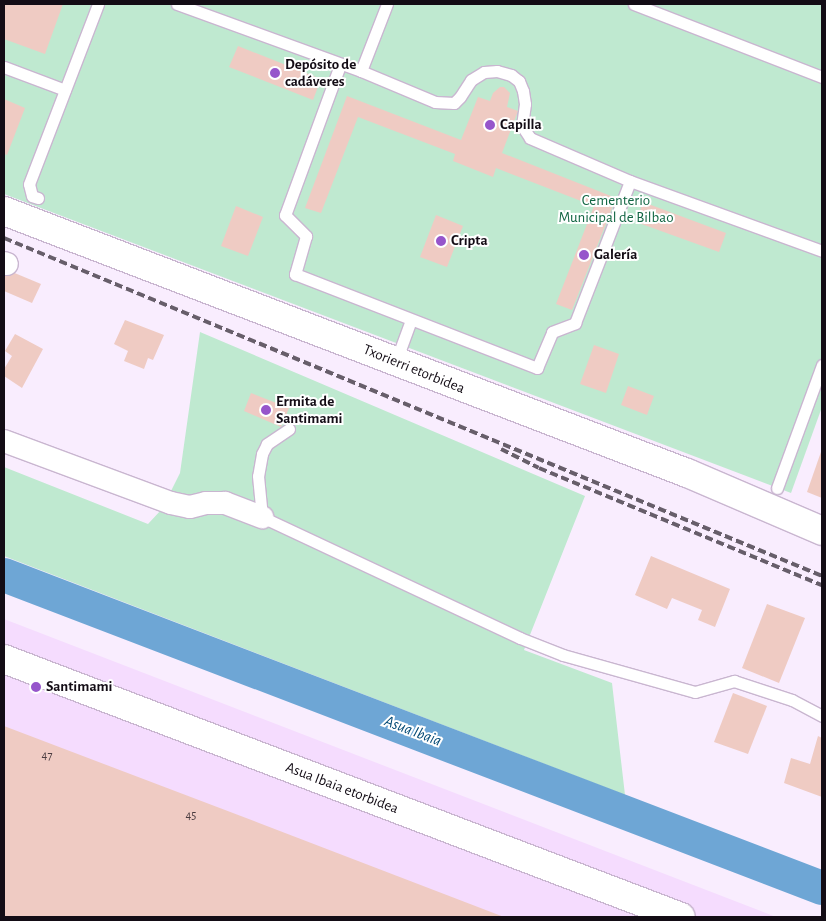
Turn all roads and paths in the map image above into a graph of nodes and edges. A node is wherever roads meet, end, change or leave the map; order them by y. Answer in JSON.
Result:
{"nodes":[{"id":1,"x":98,"y":4,"type":"edge"},
{"id":2,"x":177,"y":4,"type":"edge"},
{"id":3,"x":387,"y":4,"type":"edge"},
{"id":4,"x":634,"y":4,"type":"edge"},
{"id":5,"x":340,"y":64,"type":"junction"},
{"id":6,"x":4,"y":67,"type":"edge"},
{"id":7,"x":361,"y":71,"type":"junction"},
{"id":8,"x":822,"y":77,"type":"edge"},
{"id":9,"x":65,"y":90,"type":"junction"},
{"id":10,"x":630,"y":181,"type":"junction"},
{"id":11,"x":38,"y":198,"type":"dead end"},
{"id":12,"x":4,"y":210,"type":"edge"},
{"id":13,"x":822,"y":251,"type":"edge"},
{"id":14,"x":410,"y":320,"type":"junction"},
{"id":15,"x":396,"y":361,"type":"junction"},
{"id":16,"x":822,"y":365,"type":"edge"},
{"id":17,"x":289,"y":429,"type":"dead end"},
{"id":18,"x":4,"y":441,"type":"edge"},
{"id":19,"x":777,"y":488,"type":"dead end"},
{"id":20,"x":262,"y":517,"type":"junction"},
{"id":21,"x":822,"y":531,"type":"edge"},
{"id":22,"x":4,"y":659,"type":"edge"},
{"id":23,"x":822,"y":716,"type":"edge"},
{"id":24,"x":681,"y":917,"type":"edge"}],
"edges":[{"from":1,"to":9,"type":"lane"},
{"from":2,"to":5,"type":"lane"},
{"from":3,"to":7,"type":"lane"},
{"from":4,"to":8,"type":"lane"},
{"from":5,"to":7,"type":"lane"},
{"from":5,"to":14,"type":"lane"},
{"from":6,"to":9,"type":"lane"},
{"from":7,"to":10,"type":"lane"},
{"from":9,"to":11,"type":"lane"},
{"from":10,"to":13,"type":"lane"},
{"from":10,"to":14,"type":"lane"},
{"from":12,"to":15,"type":"street","name":"Txorierri etorbidea"},
{"from":14,"to":15,"type":"lane"},
{"from":15,"to":21,"type":"street","name":"Txorierri etorbidea"},
{"from":16,"to":19,"type":"lane"},
{"from":17,"to":20,"type":"lane"},
{"from":18,"to":20,"type":"street"},
{"from":20,"to":23,"type":"lane"},
{"from":22,"to":24,"type":"street","name":"Asua Ibaia etorbidea"}]}
